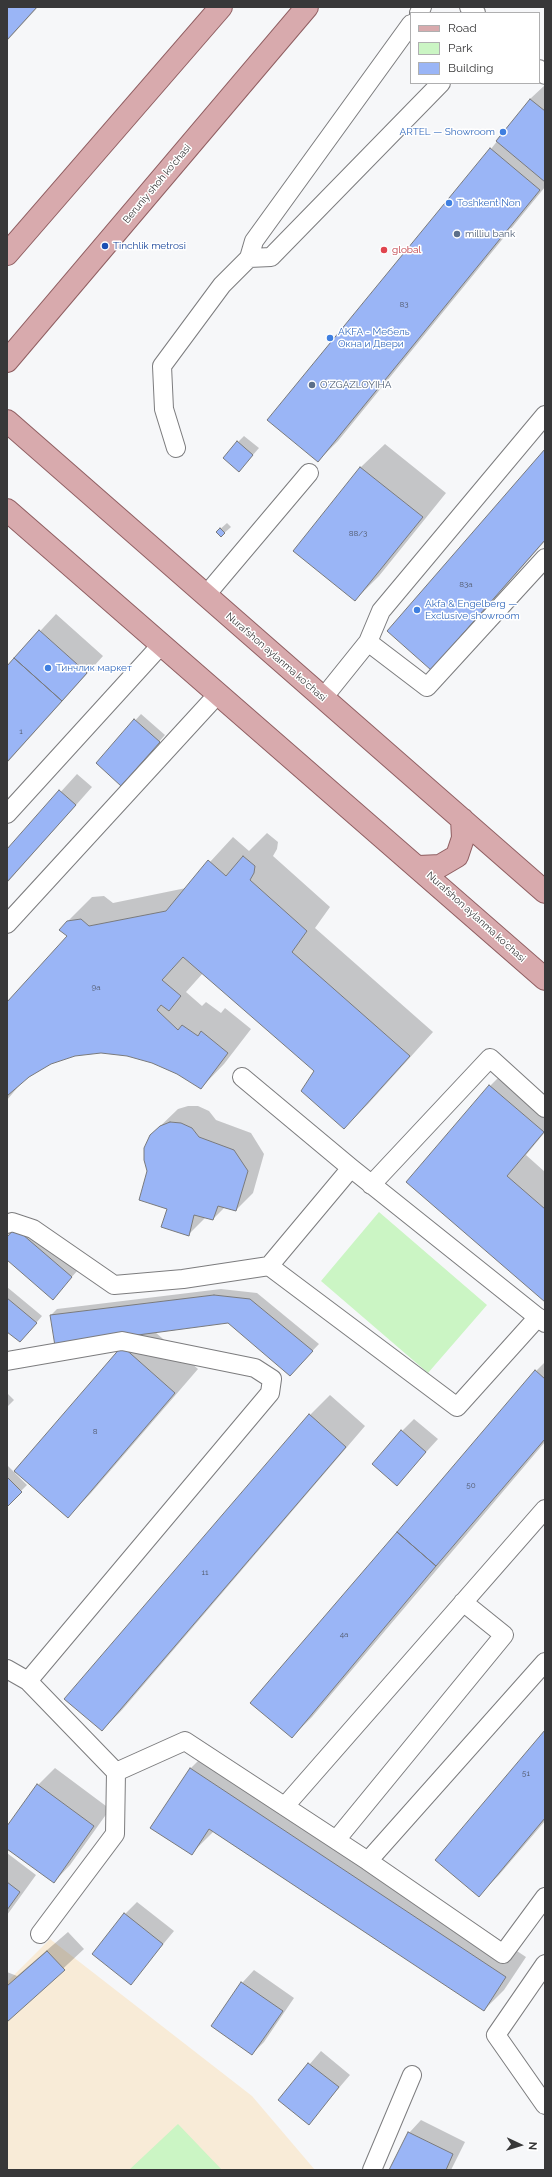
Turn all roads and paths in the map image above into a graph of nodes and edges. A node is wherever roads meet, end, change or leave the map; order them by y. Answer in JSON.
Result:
{"nodes":[{"id":1,"x":221,"y":7,"type":"edge"},
{"id":2,"x":307,"y":7,"type":"edge"},
{"id":3,"x":410,"y":25,"type":"edge"},
{"id":4,"x":441,"y":84,"type":"edge"},
{"id":5,"x":7,"y":254,"type":"edge"},
{"id":6,"x":248,"y":258,"type":"junction"},
{"id":7,"x":7,"y":361,"type":"edge"},
{"id":8,"x":545,"y":414,"type":"edge"},
{"id":9,"x":7,"y":421,"type":"edge"},
{"id":10,"x":176,"y":448,"type":"dead end"},
{"id":11,"x":309,"y":473,"type":"dead end"},
{"id":12,"x":9,"y":517,"type":"edge"},
{"id":13,"x":545,"y":558,"type":"edge"},
{"id":14,"x":206,"y":595,"type":"junction"},
{"id":15,"x":368,"y":642,"type":"junction"},
{"id":16,"x":161,"y":645,"type":"junction"},
{"id":17,"x":218,"y":694,"type":"junction"},
{"id":18,"x":323,"y":698,"type":"junction"},
{"id":19,"x":7,"y":814,"type":"edge"},
{"id":20,"x":462,"y":819,"type":"junction"},
{"id":21,"x":419,"y":867,"type":"junction"},
{"id":22,"x":545,"y":892,"type":"edge"},
{"id":23,"x":7,"y":924,"type":"edge"},
{"id":24,"x":545,"y":979,"type":"edge"},
{"id":25,"x":242,"y":1077,"type":"dead end"},
{"id":26,"x":545,"y":1108,"type":"edge"},
{"id":27,"x":351,"y":1168,"type":"junction"},
{"id":28,"x":371,"y":1185,"type":"junction"},
{"id":29,"x":7,"y":1224,"type":"edge"},
{"id":30,"x":269,"y":1266,"type":"junction"},
{"id":31,"x":541,"y":1320,"type":"edge"},
{"id":32,"x":7,"y":1361,"type":"edge"},
{"id":33,"x":545,"y":1509,"type":"edge"},
{"id":34,"x":464,"y":1602,"type":"junction"},
{"id":35,"x":545,"y":1662,"type":"edge"},
{"id":36,"x":7,"y":1669,"type":"edge"},
{"id":37,"x":28,"y":1681,"type":"junction"},
{"id":38,"x":116,"y":1772,"type":"junction"},
{"id":39,"x":285,"y":1806,"type":"junction"},
{"id":40,"x":336,"y":1840,"type":"junction"},
{"id":41,"x":368,"y":1861,"type":"junction"},
{"id":42,"x":545,"y":1897,"type":"edge"},
{"id":43,"x":40,"y":1934,"type":"dead end"},
{"id":44,"x":545,"y":1964,"type":"edge"},
{"id":45,"x":412,"y":2075,"type":"dead end"},
{"id":46,"x":545,"y":2105,"type":"edge"},
{"id":47,"x":372,"y":2170,"type":"edge"}],
"edges":[{"from":1,"to":5,"type":"main road"},
{"from":2,"to":7,"type":"main road","name":"Beruniy shoh ko'chasi"},
{"from":3,"to":6,"type":"lane"},
{"from":4,"to":6,"type":"lane"},
{"from":6,"to":10,"type":"lane"},
{"from":8,"to":15,"type":"lane"},
{"from":9,"to":14,"type":"main road","name":"Nurafshon aylanma ko'chasi"},
{"from":11,"to":14,"type":"lane"},
{"from":12,"to":16,"type":"main road","name":"Nurafshon aylanma ko'chasi"},
{"from":13,"to":15,"type":"lane"},
{"from":14,"to":18,"type":"main road","name":"Nurafshon aylanma ko'chasi"},
{"from":15,"to":18,"type":"lane"},
{"from":16,"to":17,"type":"main road","name":"Nurafshon aylanma ko'chasi"},
{"from":16,"to":19,"type":"lane"},
{"from":17,"to":21,"type":"main road","name":"Nurafshon aylanma ko'chasi"},
{"from":17,"to":23,"type":"lane"},
{"from":18,"to":20,"type":"main road","name":"Nurafshon aylanma ko'chasi"},
{"from":20,"to":21,"type":"main road"},
{"from":20,"to":22,"type":"main road","name":"Nurafshon aylanma ko'chasi"},
{"from":21,"to":24,"type":"main road","name":"Nurafshon aylanma ko'chasi"},
{"from":25,"to":27,"type":"lane"},
{"from":26,"to":28,"type":"lane"},
{"from":27,"to":28,"type":"lane"},
{"from":27,"to":30,"type":"lane"},
{"from":28,"to":31,"type":"lane"},
{"from":29,"to":30,"type":"lane"},
{"from":30,"to":31,"type":"lane"},
{"from":32,"to":37,"type":"lane"},
{"from":33,"to":34,"type":"lane"},
{"from":34,"to":39,"type":"lane"},
{"from":34,"to":40,"type":"lane"},
{"from":35,"to":41,"type":"lane"},
{"from":36,"to":37,"type":"lane"},
{"from":37,"to":38,"type":"lane"},
{"from":38,"to":39,"type":"lane"},
{"from":38,"to":43,"type":"lane"},
{"from":39,"to":40,"type":"lane"},
{"from":40,"to":41,"type":"lane"},
{"from":41,"to":42,"type":"lane"},
{"from":44,"to":46,"type":"lane"},
{"from":45,"to":47,"type":"lane"}]}
